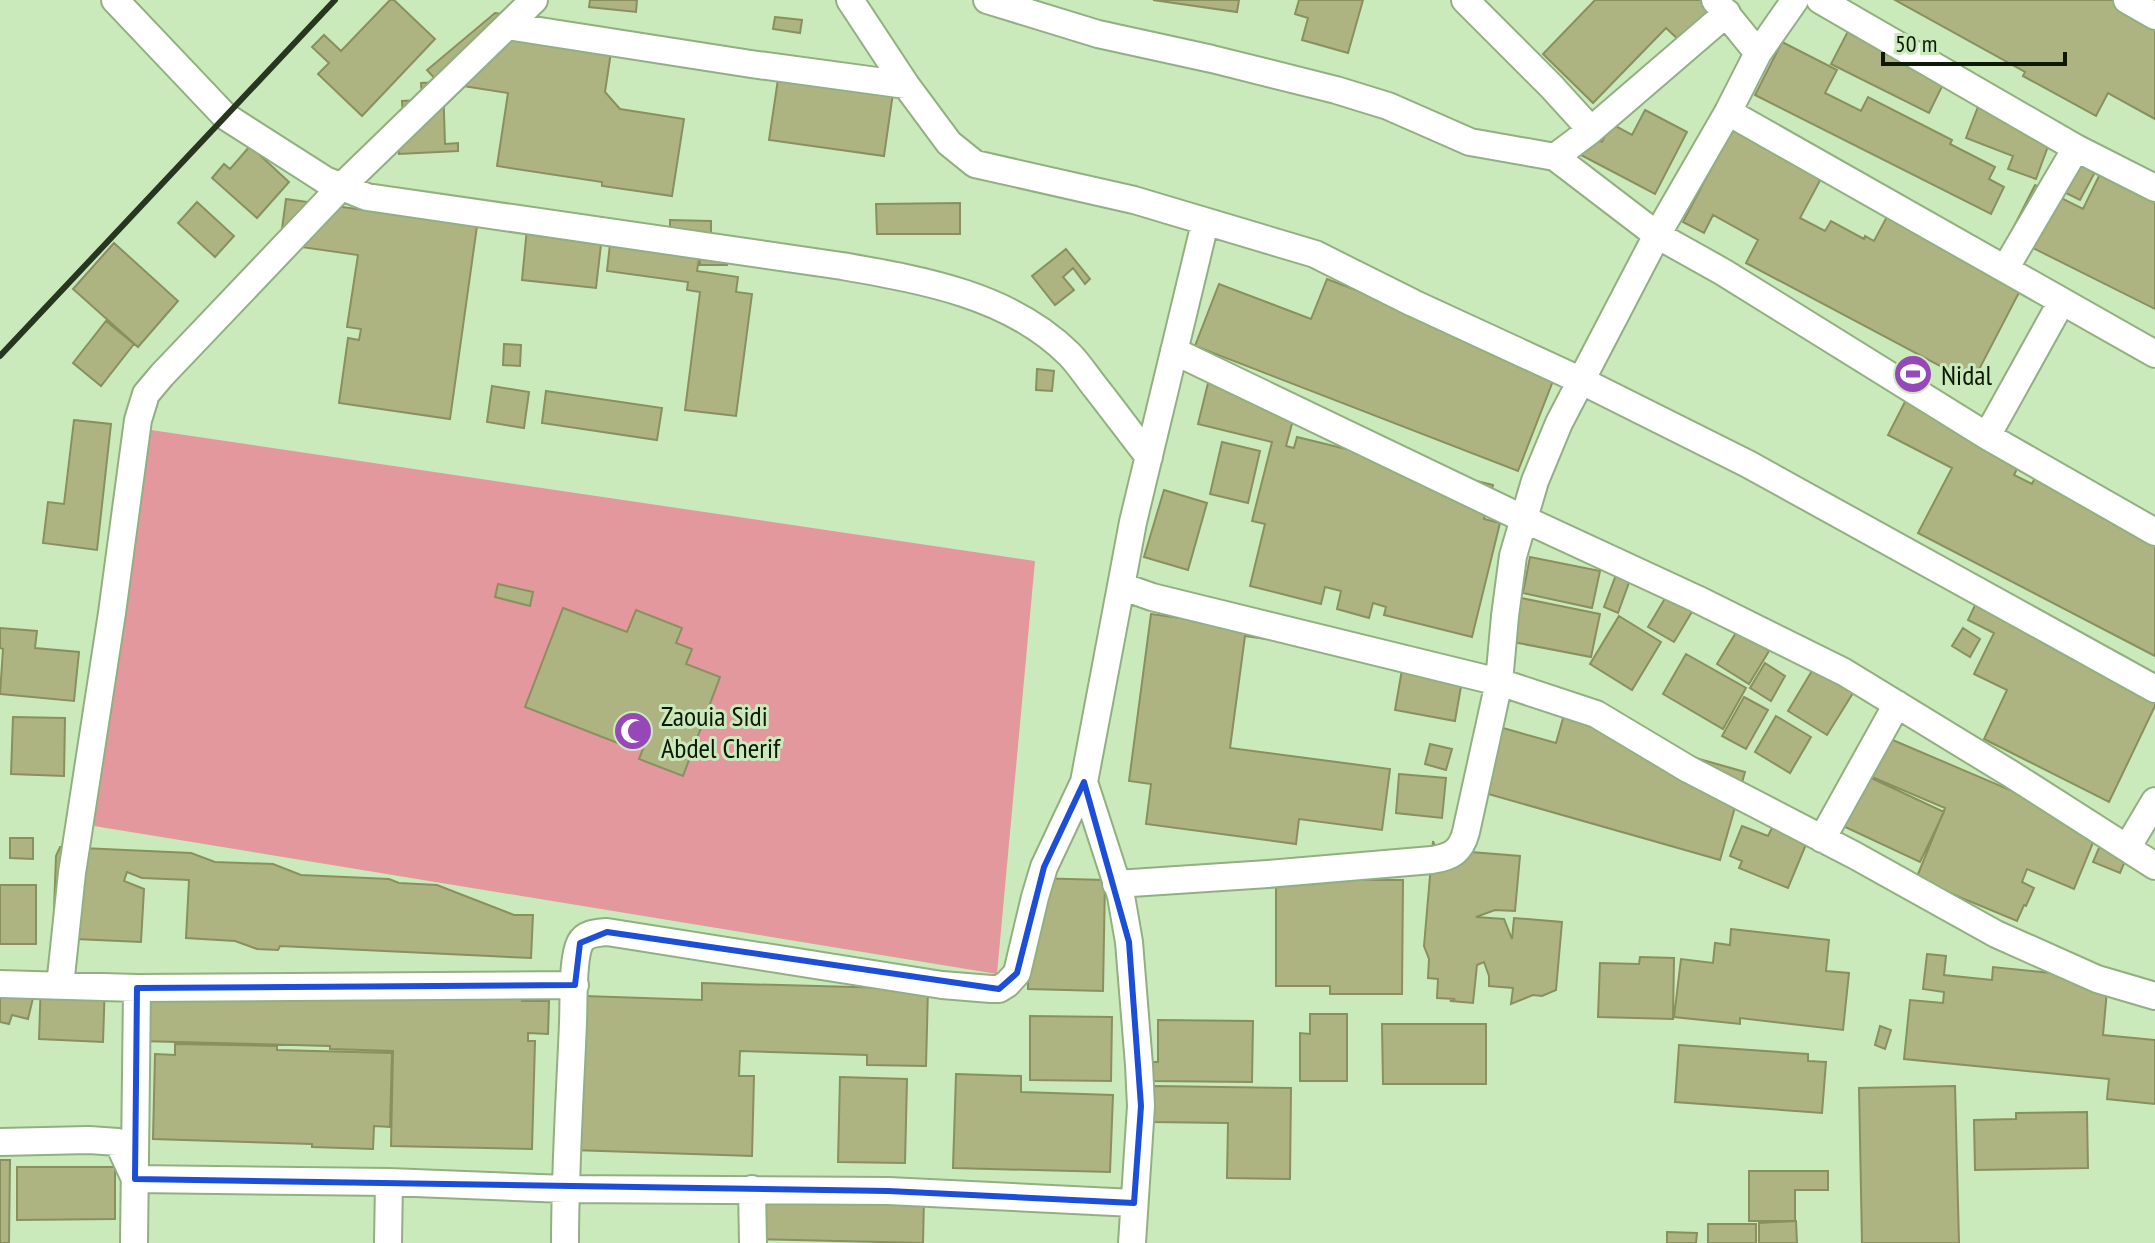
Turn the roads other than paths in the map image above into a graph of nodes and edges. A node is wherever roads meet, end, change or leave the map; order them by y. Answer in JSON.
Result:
{"nodes":[{"id":1,"x":115,"y":0,"type":"edge"},
{"id":2,"x":534,"y":0,"type":"edge"},
{"id":3,"x":850,"y":0,"type":"edge"},
{"id":4,"x":987,"y":0,"type":"edge"},
{"id":5,"x":1465,"y":0,"type":"edge"},
{"id":6,"x":1795,"y":0,"type":"edge"},
{"id":7,"x":1820,"y":0,"type":"edge"},
{"id":8,"x":2127,"y":0,"type":"edge"},
{"id":9,"x":1721,"y":6,"type":"edge"},
{"id":10,"x":2155,"y":16,"type":"edge"},
{"id":11,"x":508,"y":26,"type":"junction"},
{"id":12,"x":1758,"y":53,"type":"junction"},
{"id":13,"x":906,"y":85,"type":"junction"},
{"id":14,"x":1728,"y":112,"type":"junction"},
{"id":15,"x":1591,"y":130,"type":"junction"},
{"id":16,"x":2076,"y":148,"type":"junction"},
{"id":17,"x":1555,"y":157,"type":"junction"},
{"id":18,"x":341,"y":187,"type":"junction"},
{"id":19,"x":2155,"y":188,"type":"edge"},
{"id":20,"x":1205,"y":223,"type":"junction"},
{"id":21,"x":1657,"y":235,"type":"junction"},
{"id":22,"x":2005,"y":269,"type":"junction"},
{"id":23,"x":2062,"y":301,"type":"junction"},
{"id":24,"x":1174,"y":351,"type":"junction"},
{"id":25,"x":2155,"y":354,"type":"edge"},
{"id":26,"x":1582,"y":381,"type":"junction"},
{"id":27,"x":1987,"y":436,"type":"junction"},
{"id":28,"x":1149,"y":457,"type":"junction"},
{"id":29,"x":1524,"y":519,"type":"junction"},
{"id":30,"x":2155,"y":532,"type":"edge"},
{"id":31,"x":1121,"y":586,"type":"junction"},
{"id":32,"x":1499,"y":682,"type":"junction"},
{"id":33,"x":2155,"y":689,"type":"edge"},
{"id":34,"x":1897,"y":704,"type":"junction"},
{"id":35,"x":1084,"y":782,"type":"junction"},
{"id":36,"x":2155,"y":801,"type":"edge"},
{"id":37,"x":1822,"y":839,"type":"junction"},
{"id":38,"x":2127,"y":848,"type":"junction"},
{"id":39,"x":2155,"y":866,"type":"edge"},
{"id":40,"x":1116,"y":884,"type":"junction"},
{"id":41,"x":0,"y":984,"type":"edge"},
{"id":42,"x":575,"y":985,"type":"junction"},
{"id":43,"x":60,"y":986,"type":"junction"},
{"id":44,"x":137,"y":988,"type":"junction"},
{"id":45,"x":2155,"y":996,"type":"edge"},
{"id":46,"x":0,"y":1142,"type":"edge"},
{"id":47,"x":135,"y":1179,"type":"junction"},
{"id":48,"x":389,"y":1182,"type":"junction"},
{"id":49,"x":565,"y":1189,"type":"junction"},
{"id":50,"x":752,"y":1189,"type":"junction"},
{"id":51,"x":1134,"y":1203,"type":"junction"},
{"id":52,"x":134,"y":1243,"type":"edge"},
{"id":53,"x":388,"y":1243,"type":"edge"},
{"id":54,"x":565,"y":1243,"type":"edge"},
{"id":55,"x":753,"y":1243,"type":"edge"},
{"id":56,"x":1132,"y":1243,"type":"edge"}],
"edges":[{"from":1,"to":18,"type":"street"},
{"from":2,"to":11,"type":"street"},
{"from":3,"to":13,"type":"street"},
{"from":4,"to":17,"type":"street"},
{"from":5,"to":15,"type":"street"},
{"from":6,"to":12,"type":"street"},
{"from":7,"to":16,"type":"street"},
{"from":8,"to":10,"type":"street"},
{"from":9,"to":12,"type":"street"},
{"from":9,"to":15,"type":"street"},
{"from":11,"to":13,"type":"street"},
{"from":11,"to":18,"type":"street"},
{"from":12,"to":14,"type":"street"},
{"from":13,"to":20,"type":"street"},
{"from":14,"to":21,"type":"street"},
{"from":14,"to":22,"type":"street"},
{"from":15,"to":17,"type":"street"},
{"from":16,"to":19,"type":"street"},
{"from":16,"to":22,"type":"street"},
{"from":17,"to":21,"type":"street"},
{"from":18,"to":28,"type":"street"},
{"from":18,"to":43,"type":"street"},
{"from":20,"to":24,"type":"street"},
{"from":20,"to":26,"type":"street"},
{"from":21,"to":26,"type":"street"},
{"from":21,"to":27,"type":"street"},
{"from":22,"to":23,"type":"street"},
{"from":23,"to":25,"type":"street"},
{"from":23,"to":27,"type":"street"},
{"from":24,"to":28,"type":"street"},
{"from":24,"to":29,"type":"street"},
{"from":26,"to":29,"type":"street"},
{"from":26,"to":33,"type":"street"},
{"from":27,"to":30,"type":"street"},
{"from":28,"to":31,"type":"street"},
{"from":29,"to":32,"type":"street"},
{"from":29,"to":34,"type":"street"},
{"from":31,"to":32,"type":"street"},
{"from":31,"to":35,"type":"street"},
{"from":32,"to":37,"type":"street"},
{"from":32,"to":40,"type":"street"},
{"from":34,"to":37,"type":"street"},
{"from":34,"to":38,"type":"street"},
{"from":35,"to":40,"type":"street"},
{"from":35,"to":42,"type":"street"},
{"from":36,"to":38,"type":"street"},
{"from":37,"to":45,"type":"street"},
{"from":38,"to":39,"type":"street"},
{"from":40,"to":51,"type":"street"},
{"from":41,"to":43,"type":"street"},
{"from":42,"to":44,"type":"street"},
{"from":42,"to":49,"type":"street"},
{"from":43,"to":44,"type":"street"},
{"from":44,"to":47,"type":"street"},
{"from":46,"to":47,"type":"street"},
{"from":47,"to":48,"type":"street"},
{"from":47,"to":52,"type":"street"},
{"from":48,"to":49,"type":"street"},
{"from":48,"to":53,"type":"street"},
{"from":49,"to":50,"type":"street"},
{"from":49,"to":54,"type":"street"},
{"from":50,"to":51,"type":"street"},
{"from":50,"to":55,"type":"street"},
{"from":51,"to":56,"type":"street"}]}
